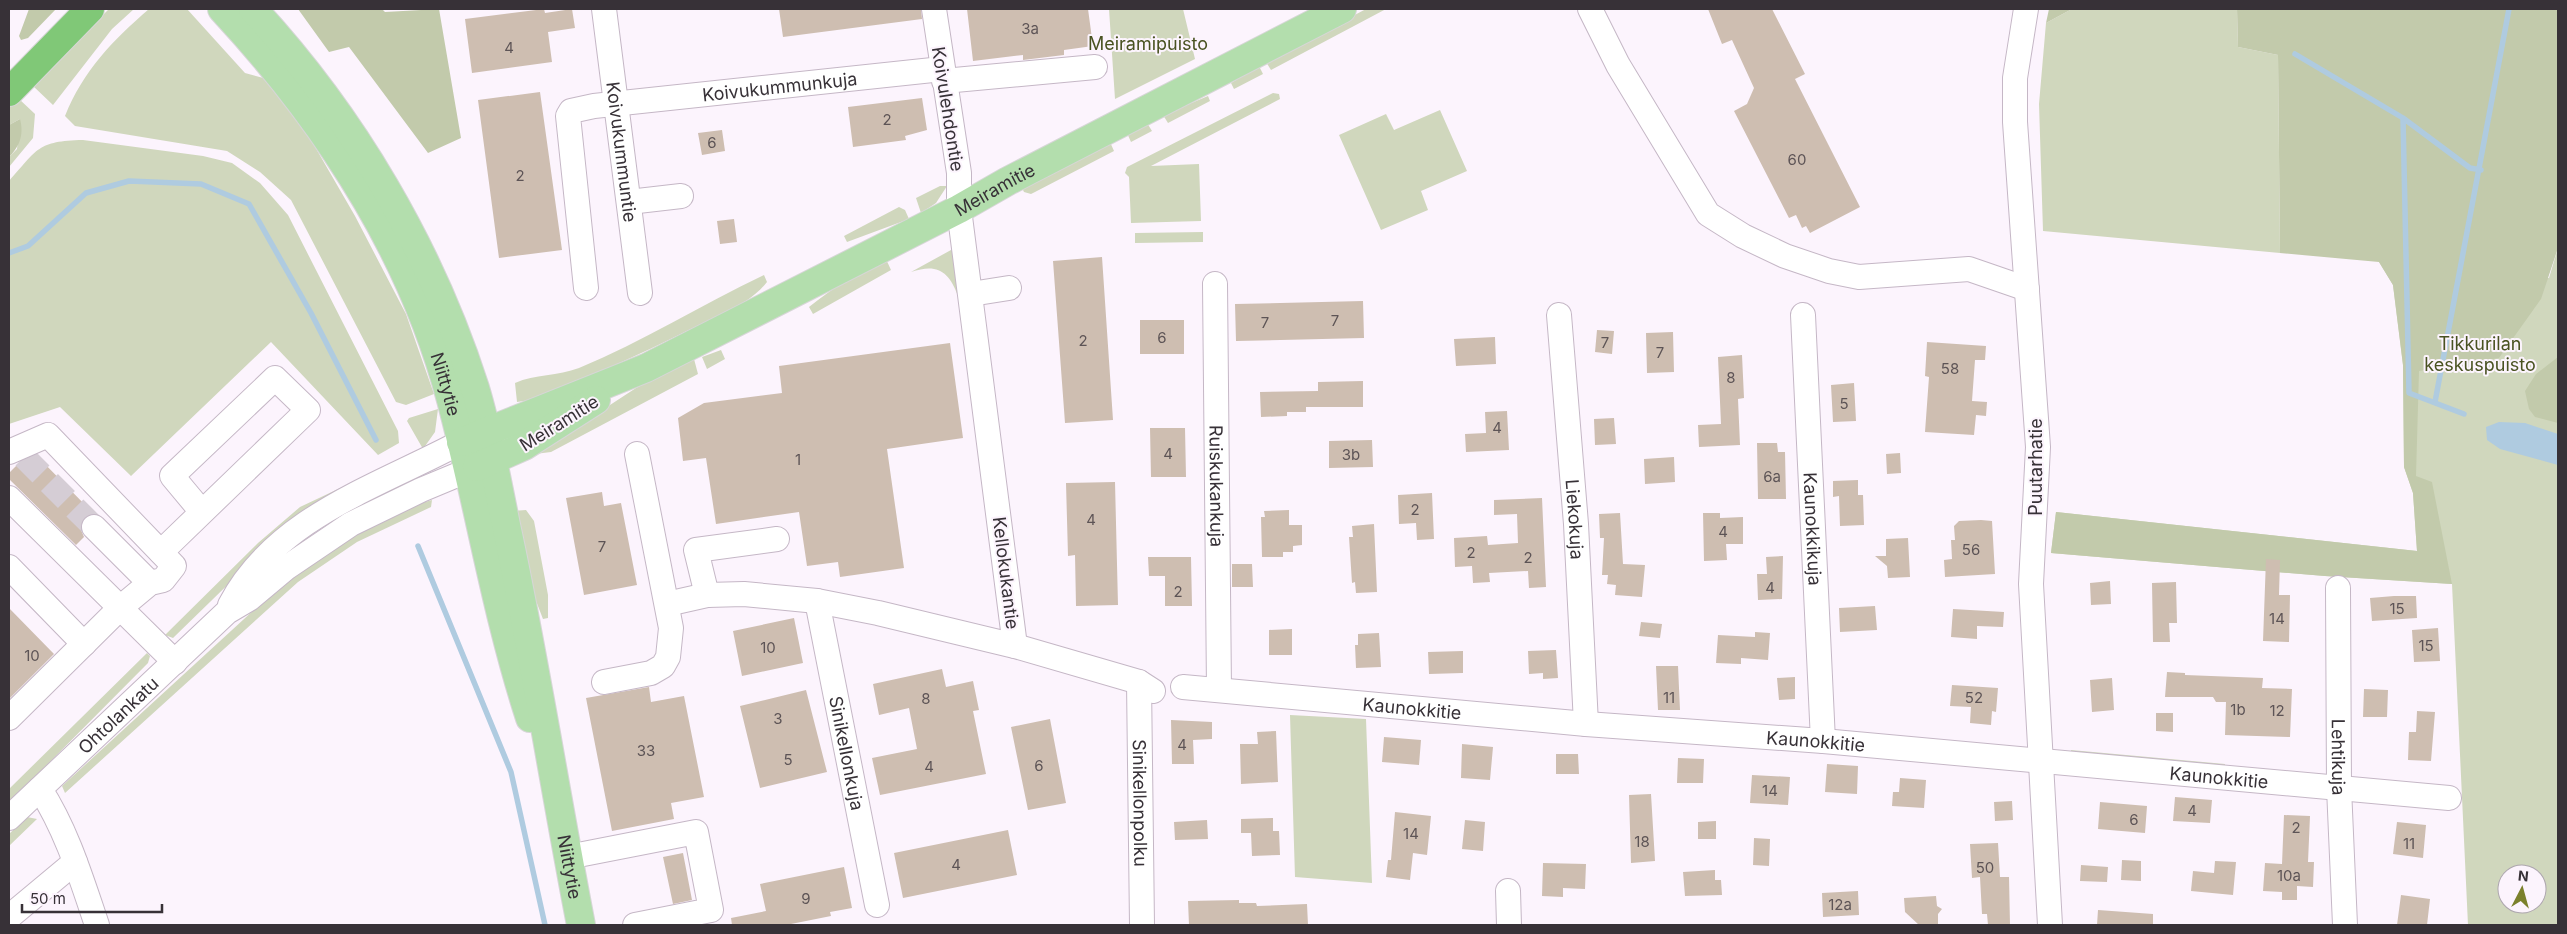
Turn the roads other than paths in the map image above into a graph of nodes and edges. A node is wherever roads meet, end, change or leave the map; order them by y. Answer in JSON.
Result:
{"nodes":[{"id":1,"x":90,"y":9,"type":"edge"},
{"id":2,"x":222,"y":9,"type":"edge"},
{"id":3,"x":253,"y":9,"type":"edge"},
{"id":4,"x":604,"y":9,"type":"edge"},
{"id":5,"x":934,"y":9,"type":"edge"},
{"id":6,"x":1342,"y":9,"type":"edge"},
{"id":7,"x":1590,"y":9,"type":"edge"},
{"id":8,"x":2026,"y":9,"type":"edge"},
{"id":9,"x":1095,"y":67,"type":"dead end"},
{"id":10,"x":943,"y":75,"type":"junction"},
{"id":11,"x":9,"y":92,"type":"edge"},
{"id":12,"x":618,"y":104,"type":"junction"},
{"id":13,"x":681,"y":196,"type":"dead end"},
{"id":14,"x":629,"y":202,"type":"junction"},
{"id":15,"x":959,"y":209,"type":"junction"},
{"id":16,"x":1214,"y":284,"type":"dead end"},
{"id":17,"x":586,"y":288,"type":"dead end"},
{"id":18,"x":1009,"y":288,"type":"dead end"},
{"id":19,"x":2026,"y":289,"type":"junction"},
{"id":20,"x":640,"y":293,"type":"dead end"},
{"id":21,"x":971,"y":294,"type":"junction"},
{"id":22,"x":1559,"y":315,"type":"dead end"},
{"id":23,"x":1803,"y":315,"type":"dead end"},
{"id":24,"x":646,"y":368,"type":"junction"},
{"id":25,"x":473,"y":436,"type":"junction"},
{"id":26,"x":16,"y":453,"type":"edge"},
{"id":27,"x":638,"y":454,"type":"dead end"},
{"id":28,"x":481,"y":465,"type":"junction"},
{"id":29,"x":9,"y":498,"type":"edge"},
{"id":30,"x":202,"y":512,"type":"junction"},
{"id":31,"x":94,"y":527,"type":"tunnel mouth"},
{"id":32,"x":777,"y":539,"type":"dead end"},
{"id":33,"x":161,"y":552,"type":"junction"},
{"id":34,"x":9,"y":567,"type":"edge"},
{"id":35,"x":150,"y":582,"type":"junction"},
{"id":36,"x":2338,"y":588,"type":"dead end"},
{"id":37,"x":707,"y":595,"type":"junction"},
{"id":38,"x":817,"y":601,"type":"junction"},
{"id":39,"x":667,"y":604,"type":"junction"},
{"id":40,"x":120,"y":608,"type":"junction"},
{"id":41,"x":227,"y":612,"type":"junction"},
{"id":42,"x":84,"y":644,"type":"junction"},
{"id":43,"x":1015,"y":646,"type":"junction"},
{"id":44,"x":176,"y":662,"type":"junction"},
{"id":45,"x":604,"y":682,"type":"dead end"},
{"id":46,"x":1184,"y":687,"type":"dead end"},
{"id":47,"x":1219,"y":690,"type":"junction"},
{"id":48,"x":9,"y":718,"type":"edge"},
{"id":49,"x":1586,"y":724,"type":"junction"},
{"id":50,"x":1823,"y":741,"type":"junction"},
{"id":51,"x":2041,"y":761,"type":"junction"},
{"id":52,"x":2339,"y":788,"type":"junction"},
{"id":53,"x":40,"y":789,"type":"junction"},
{"id":54,"x":2449,"y":798,"type":"dead end"},
{"id":55,"x":9,"y":818,"type":"edge"},
{"id":56,"x":568,"y":857,"type":"junction"},
{"id":57,"x":75,"y":862,"type":"junction"},
{"id":58,"x":1508,"y":891,"type":"dead end"},
{"id":59,"x":877,"y":905,"type":"dead end"},
{"id":60,"x":9,"y":917,"type":"edge"},
{"id":61,"x":97,"y":925,"type":"edge"},
{"id":62,"x":581,"y":925,"type":"edge"},
{"id":63,"x":635,"y":925,"type":"edge"},
{"id":64,"x":1142,"y":925,"type":"edge"},
{"id":65,"x":1509,"y":925,"type":"edge"},
{"id":66,"x":2050,"y":925,"type":"edge"},
{"id":67,"x":2345,"y":925,"type":"edge"}],
"edges":[{"from":1,"to":11,"type":"highway"},
{"from":2,"to":25,"type":"main road","name":"Niittytie"},
{"from":3,"to":25,"type":"main road","name":"Niittytie"},
{"from":4,"to":12,"type":"street","name":"Koivukummuntie"},
{"from":5,"to":10,"type":"street","name":"Koivulehdontie"},
{"from":6,"to":15,"type":"main road","name":"Meiramitie"},
{"from":7,"to":19,"type":"street"},
{"from":8,"to":19,"type":"street","name":"Puutarhatie"},
{"from":9,"to":10,"type":"street","name":"Koivukummunkuja"},
{"from":10,"to":12,"type":"street","name":"Koivukummunkuja"},
{"from":10,"to":15,"type":"street","name":"Koivulehdontie"},
{"from":12,"to":14,"type":"street","name":"Koivukummuntie"},
{"from":12,"to":17,"type":"street","name":"Koivukummunkuja"},
{"from":13,"to":14,"type":"street"},
{"from":14,"to":20,"type":"street","name":"Koivukummuntie"},
{"from":15,"to":21,"type":"street","name":"Kellokukantie"},
{"from":15,"to":24,"type":"main road","name":"Meiramitie"},
{"from":16,"to":47,"type":"street","name":"Ruiskukankuja"},
{"from":18,"to":21,"type":"street"},
{"from":19,"to":51,"type":"street","name":"Puutarhatie"},
{"from":21,"to":43,"type":"street","name":"Kellokukantie"},
{"from":22,"to":49,"type":"street","name":"Liekokuja"},
{"from":23,"to":50,"type":"street","name":"Kaunokkikuja"},
{"from":24,"to":25,"type":"main road","name":"Meiramitie"},
{"from":24,"to":28,"type":"main road","name":"Meiramitie"},
{"from":25,"to":28,"type":"main road","name":"Niittytie"},
{"from":25,"to":41,"type":"street","name":"Ohtolankatu"},
{"from":26,"to":33,"type":"street"},
{"from":27,"to":39,"type":"street"},
{"from":28,"to":41,"type":"street","name":"Ohtolankatu"},
{"from":28,"to":56,"type":"main road","name":"Niittytie"},
{"from":29,"to":40,"type":"street"},
{"from":30,"to":30,"type":"street"},
{"from":30,"to":33,"type":"street"},
{"from":31,"to":35,"type":"street"},
{"from":32,"to":37,"type":"street"},
{"from":33,"to":35,"type":"street"},
{"from":34,"to":42,"type":"street"},
{"from":35,"to":40,"type":"street"},
{"from":36,"to":52,"type":"street","name":"Lehtikuja"},
{"from":37,"to":38,"type":"street","name":"Kellokukantie"},
{"from":37,"to":39,"type":"street","name":"Kellokukantie"},
{"from":38,"to":43,"type":"street","name":"Kellokukantie"},
{"from":38,"to":59,"type":"street","name":"Sinikellonkuja"},
{"from":39,"to":45,"type":"street"},
{"from":40,"to":42,"type":"street"},
{"from":40,"to":44,"type":"street"},
{"from":41,"to":44,"type":"street","name":"Ohtolankatu"},
{"from":42,"to":48,"type":"street"},
{"from":43,"to":64,"type":"street","name":"Sinikellonpolku"},
{"from":44,"to":53,"type":"street","name":"Ohtolankatu"},
{"from":46,"to":47,"type":"street","name":"Kaunokkitie"},
{"from":47,"to":49,"type":"street","name":"Kaunokkitie"},
{"from":49,"to":50,"type":"street","name":"Kaunokkitie"},
{"from":50,"to":51,"type":"street","name":"Kaunokkitie"},
{"from":51,"to":52,"type":"street","name":"Kaunokkitie"},
{"from":51,"to":66,"type":"street","name":"Puutarhatie"},
{"from":52,"to":54,"type":"street","name":"Kaunokkitie"},
{"from":52,"to":67,"type":"street","name":"Lehtikuja"},
{"from":53,"to":55,"type":"street","name":"Ohtolankatu"},
{"from":53,"to":57,"type":"street"},
{"from":56,"to":62,"type":"main road","name":"Niittytie"},
{"from":56,"to":63,"type":"street"},
{"from":57,"to":60,"type":"street"},
{"from":57,"to":61,"type":"street"},
{"from":58,"to":65,"type":"street"}]}
